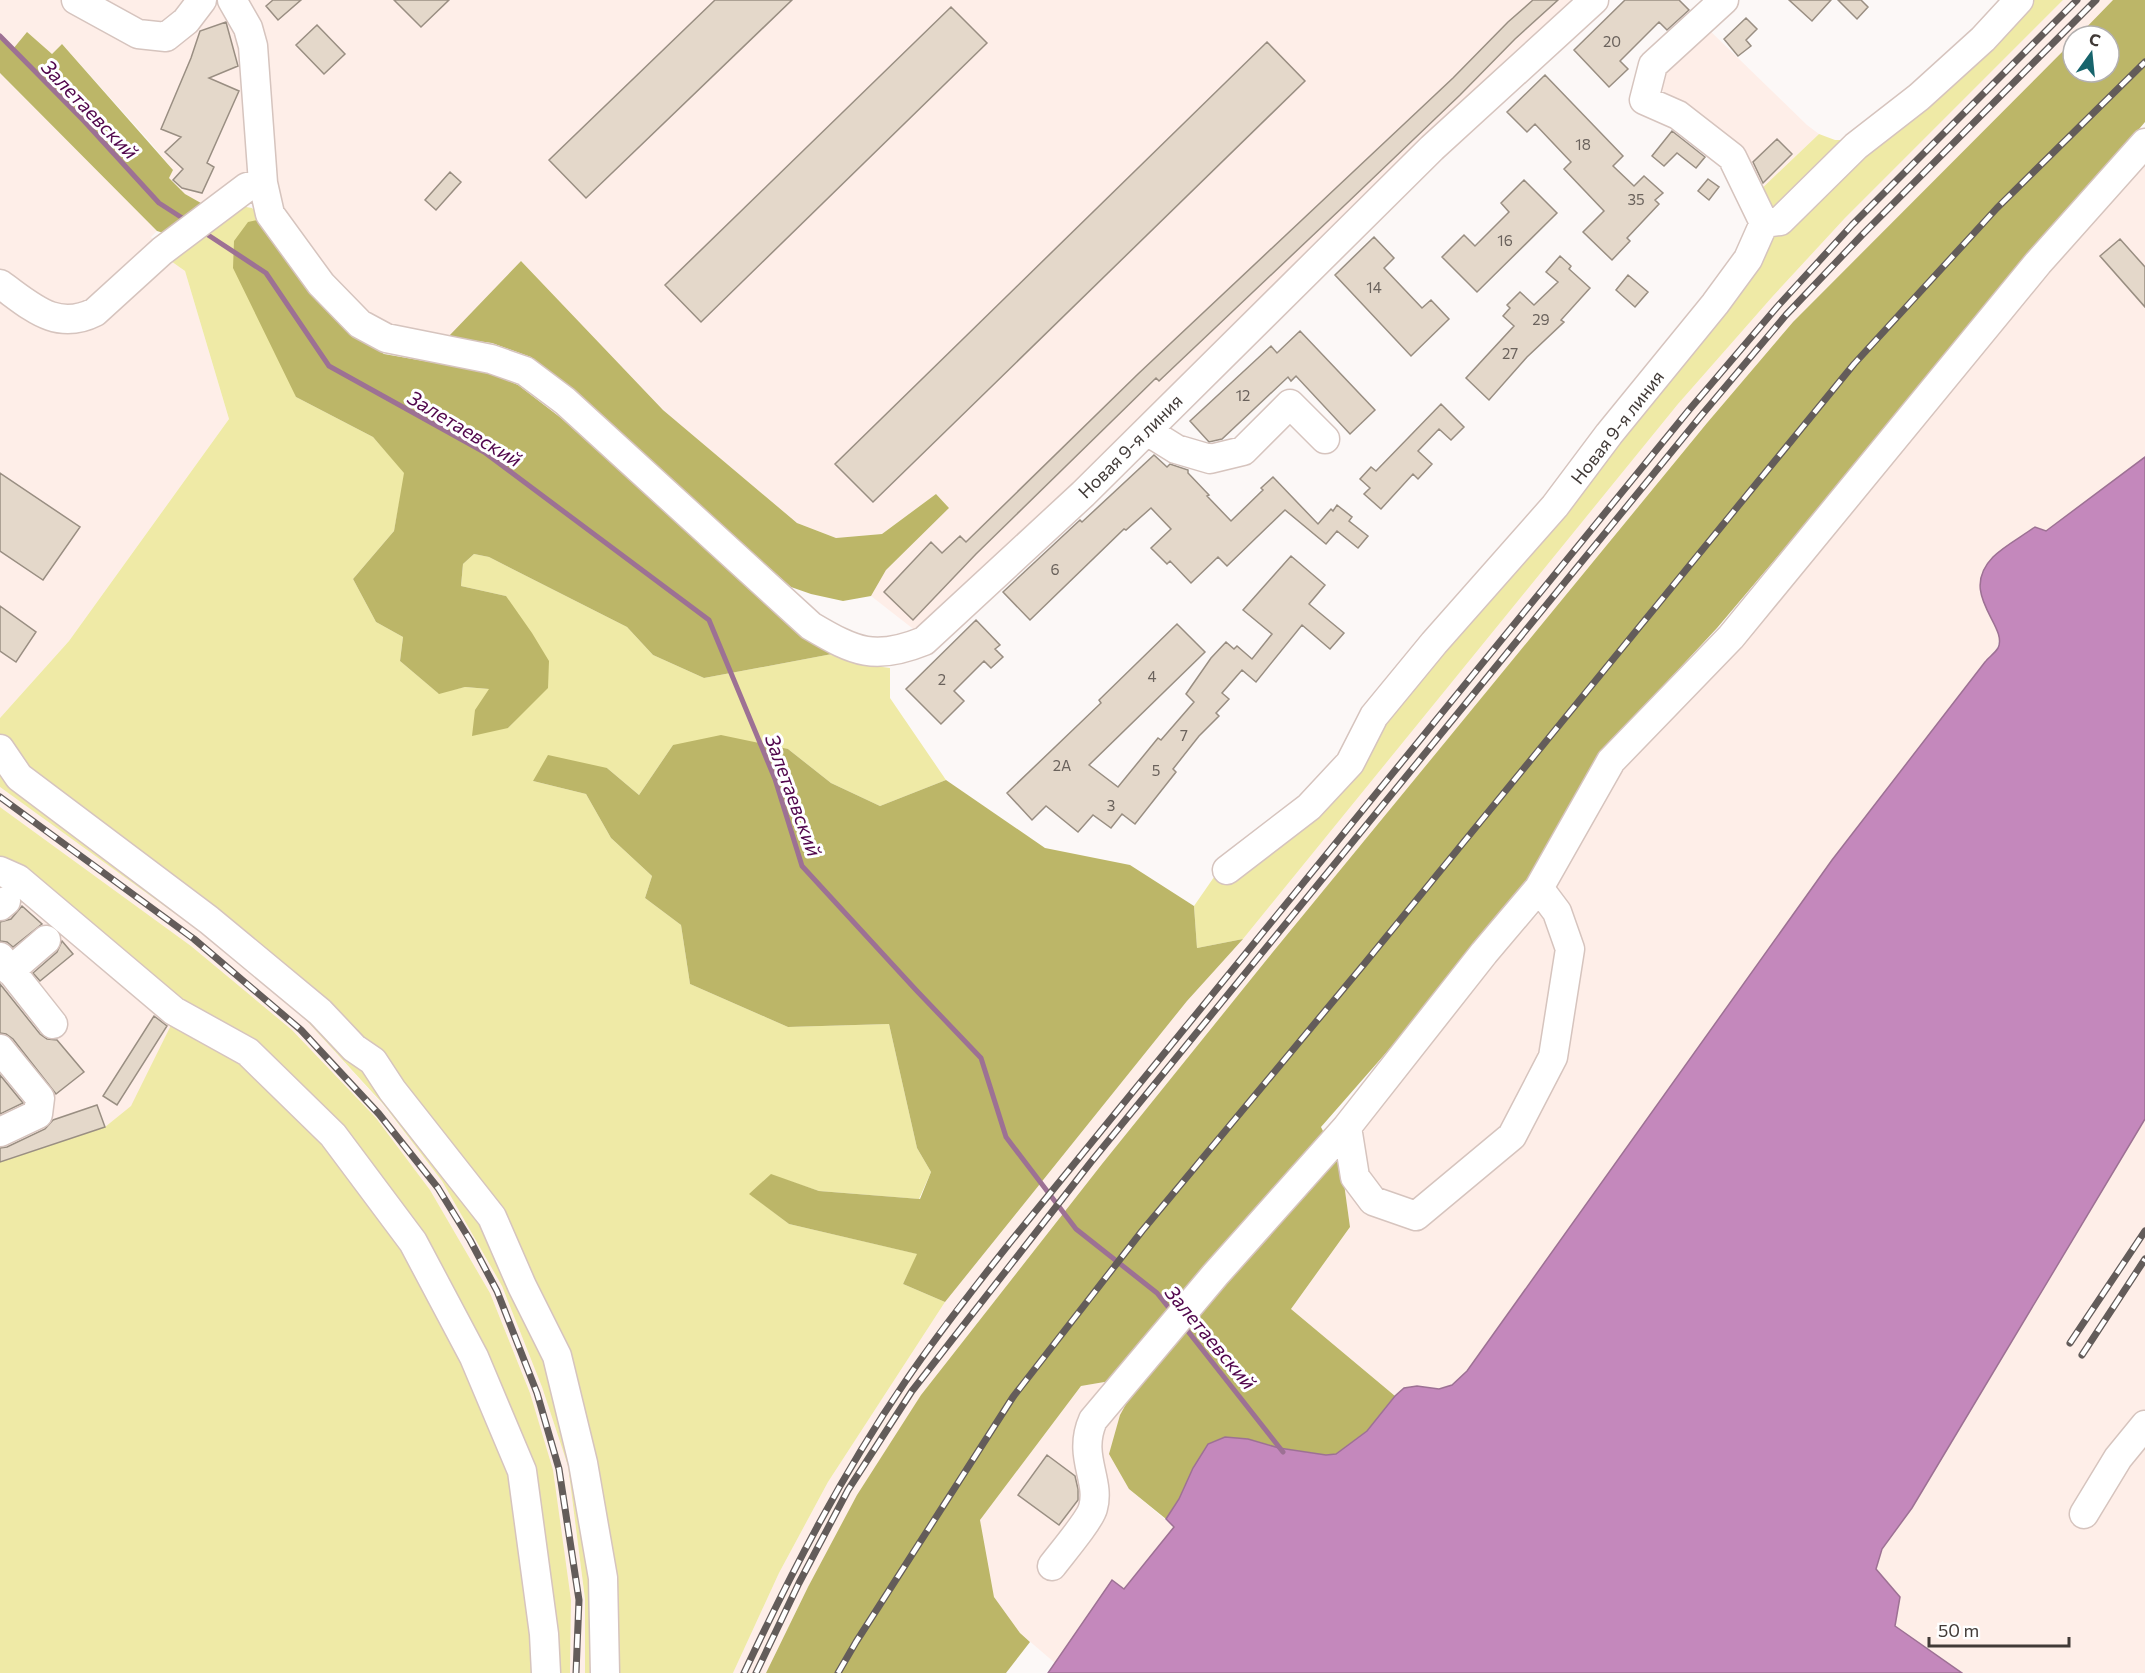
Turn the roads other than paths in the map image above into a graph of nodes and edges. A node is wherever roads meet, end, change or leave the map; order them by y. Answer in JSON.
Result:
{"nodes":[{"id":1,"x":76,"y":0,"type":"edge"},
{"id":2,"x":202,"y":0,"type":"edge"},
{"id":3,"x":232,"y":0,"type":"edge"},
{"id":4,"x":1594,"y":0,"type":"edge"},
{"id":5,"x":1724,"y":0,"type":"edge"},
{"id":6,"x":2019,"y":0,"type":"edge"},
{"id":7,"x":2145,"y":143,"type":"edge"},
{"id":8,"x":263,"y":183,"type":"junction"},
{"id":9,"x":1764,"y":223,"type":"junction"},
{"id":10,"x":0,"y":284,"type":"edge"},
{"id":11,"x":1147,"y":431,"type":"junction"},
{"id":12,"x":1325,"y":439,"type":"dead end"},
{"id":13,"x":0,"y":748,"type":"edge"},
{"id":14,"x":1227,"y":870,"type":"dead end"},
{"id":15,"x":0,"y":871,"type":"edge"},
{"id":16,"x":1539,"y":888,"type":"junction"},
{"id":17,"x":46,"y":940,"type":"dead end"},
{"id":18,"x":5,"y":964,"type":"edge"},
{"id":19,"x":53,"y":1024,"type":"dead end"},
{"id":20,"x":0,"y":1048,"type":"edge"},
{"id":21,"x":1347,"y":1127,"type":"junction"},
{"id":22,"x":0,"y":1132,"type":"edge"},
{"id":23,"x":2145,"y":1425,"type":"edge"},
{"id":24,"x":2084,"y":1514,"type":"dead end"},
{"id":25,"x":1052,"y":1566,"type":"dead end"},
{"id":26,"x":546,"y":1673,"type":"edge"},
{"id":27,"x":605,"y":1673,"type":"edge"}],
"edges":[{"from":1,"to":2,"type":"street"},
{"from":3,"to":8,"type":"street"},
{"from":4,"to":11,"type":"street","name":"Новая 9-я линия"},
{"from":5,"to":9,"type":"street"},
{"from":6,"to":9,"type":"street"},
{"from":7,"to":16,"type":"street"},
{"from":8,"to":10,"type":"street"},
{"from":8,"to":11,"type":"street","name":"Новая 9-я линия"},
{"from":9,"to":14,"type":"street","name":"Новая 9-я линия"},
{"from":11,"to":12,"type":"street"},
{"from":13,"to":27,"type":"street"},
{"from":15,"to":26,"type":"street"},
{"from":16,"to":21,"type":"street"},
{"from":16,"to":21,"type":"street"},
{"from":17,"to":18,"type":"street"},
{"from":18,"to":19,"type":"street"},
{"from":20,"to":22,"type":"street"},
{"from":21,"to":25,"type":"street"},
{"from":23,"to":24,"type":"street"}]}
